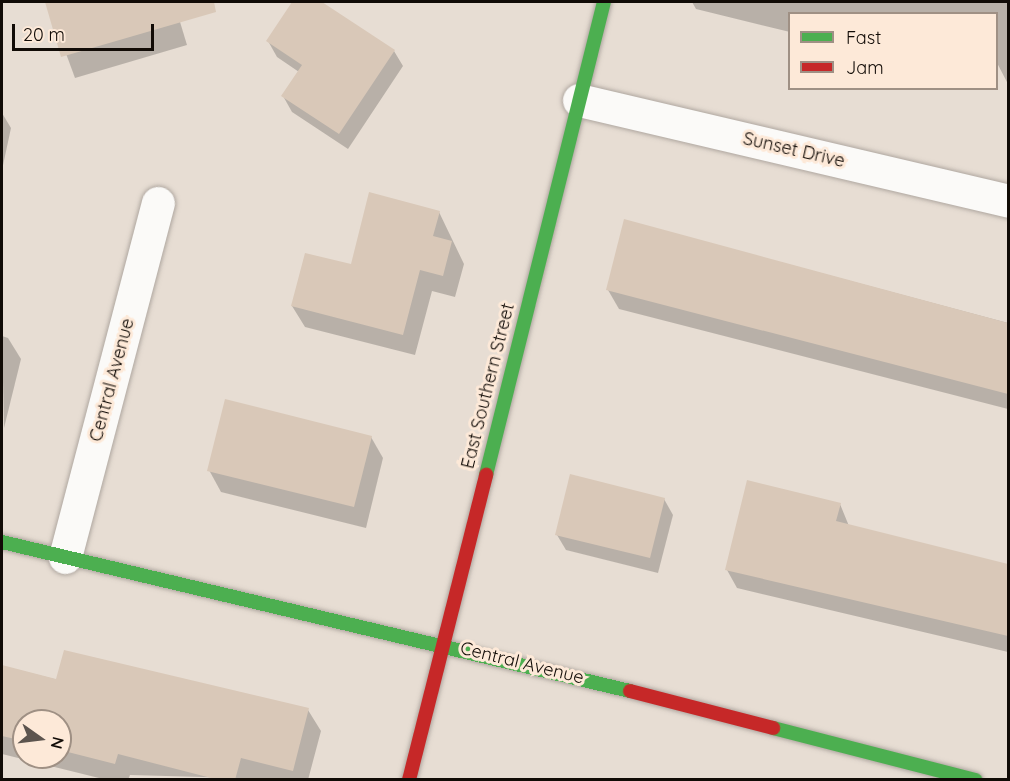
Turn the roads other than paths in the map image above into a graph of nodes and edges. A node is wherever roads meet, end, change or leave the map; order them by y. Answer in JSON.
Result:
{"nodes":[{"id":1,"x":604,"y":2,"type":"edge"},
{"id":2,"x":579,"y":100,"type":"junction"},
{"id":3,"x":1008,"y":201,"type":"edge"},
{"id":4,"x":158,"y":203,"type":"dead end"},
{"id":5,"x":2,"y":542,"type":"edge"},
{"id":6,"x":66,"y":557,"type":"junction"},
{"id":7,"x":442,"y":642,"type":"junction"},
{"id":8,"x":410,"y":780,"type":"edge"},
{"id":9,"x":975,"y":780,"type":"edge"}],
"edges":[{"from":1,"to":2,"type":"street","name":"East Southern Street"},
{"from":2,"to":3,"type":"street","name":"Sunset Drive"},
{"from":2,"to":7,"type":"street","name":"East Southern Street"},
{"from":4,"to":6,"type":"street","name":"Central Avenue"},
{"from":5,"to":6,"type":"street","name":"Central Avenue"},
{"from":6,"to":7,"type":"street","name":"Central Avenue"},
{"from":7,"to":8,"type":"street","name":"East Southern Street"},
{"from":7,"to":9,"type":"street","name":"Central Avenue"}]}
